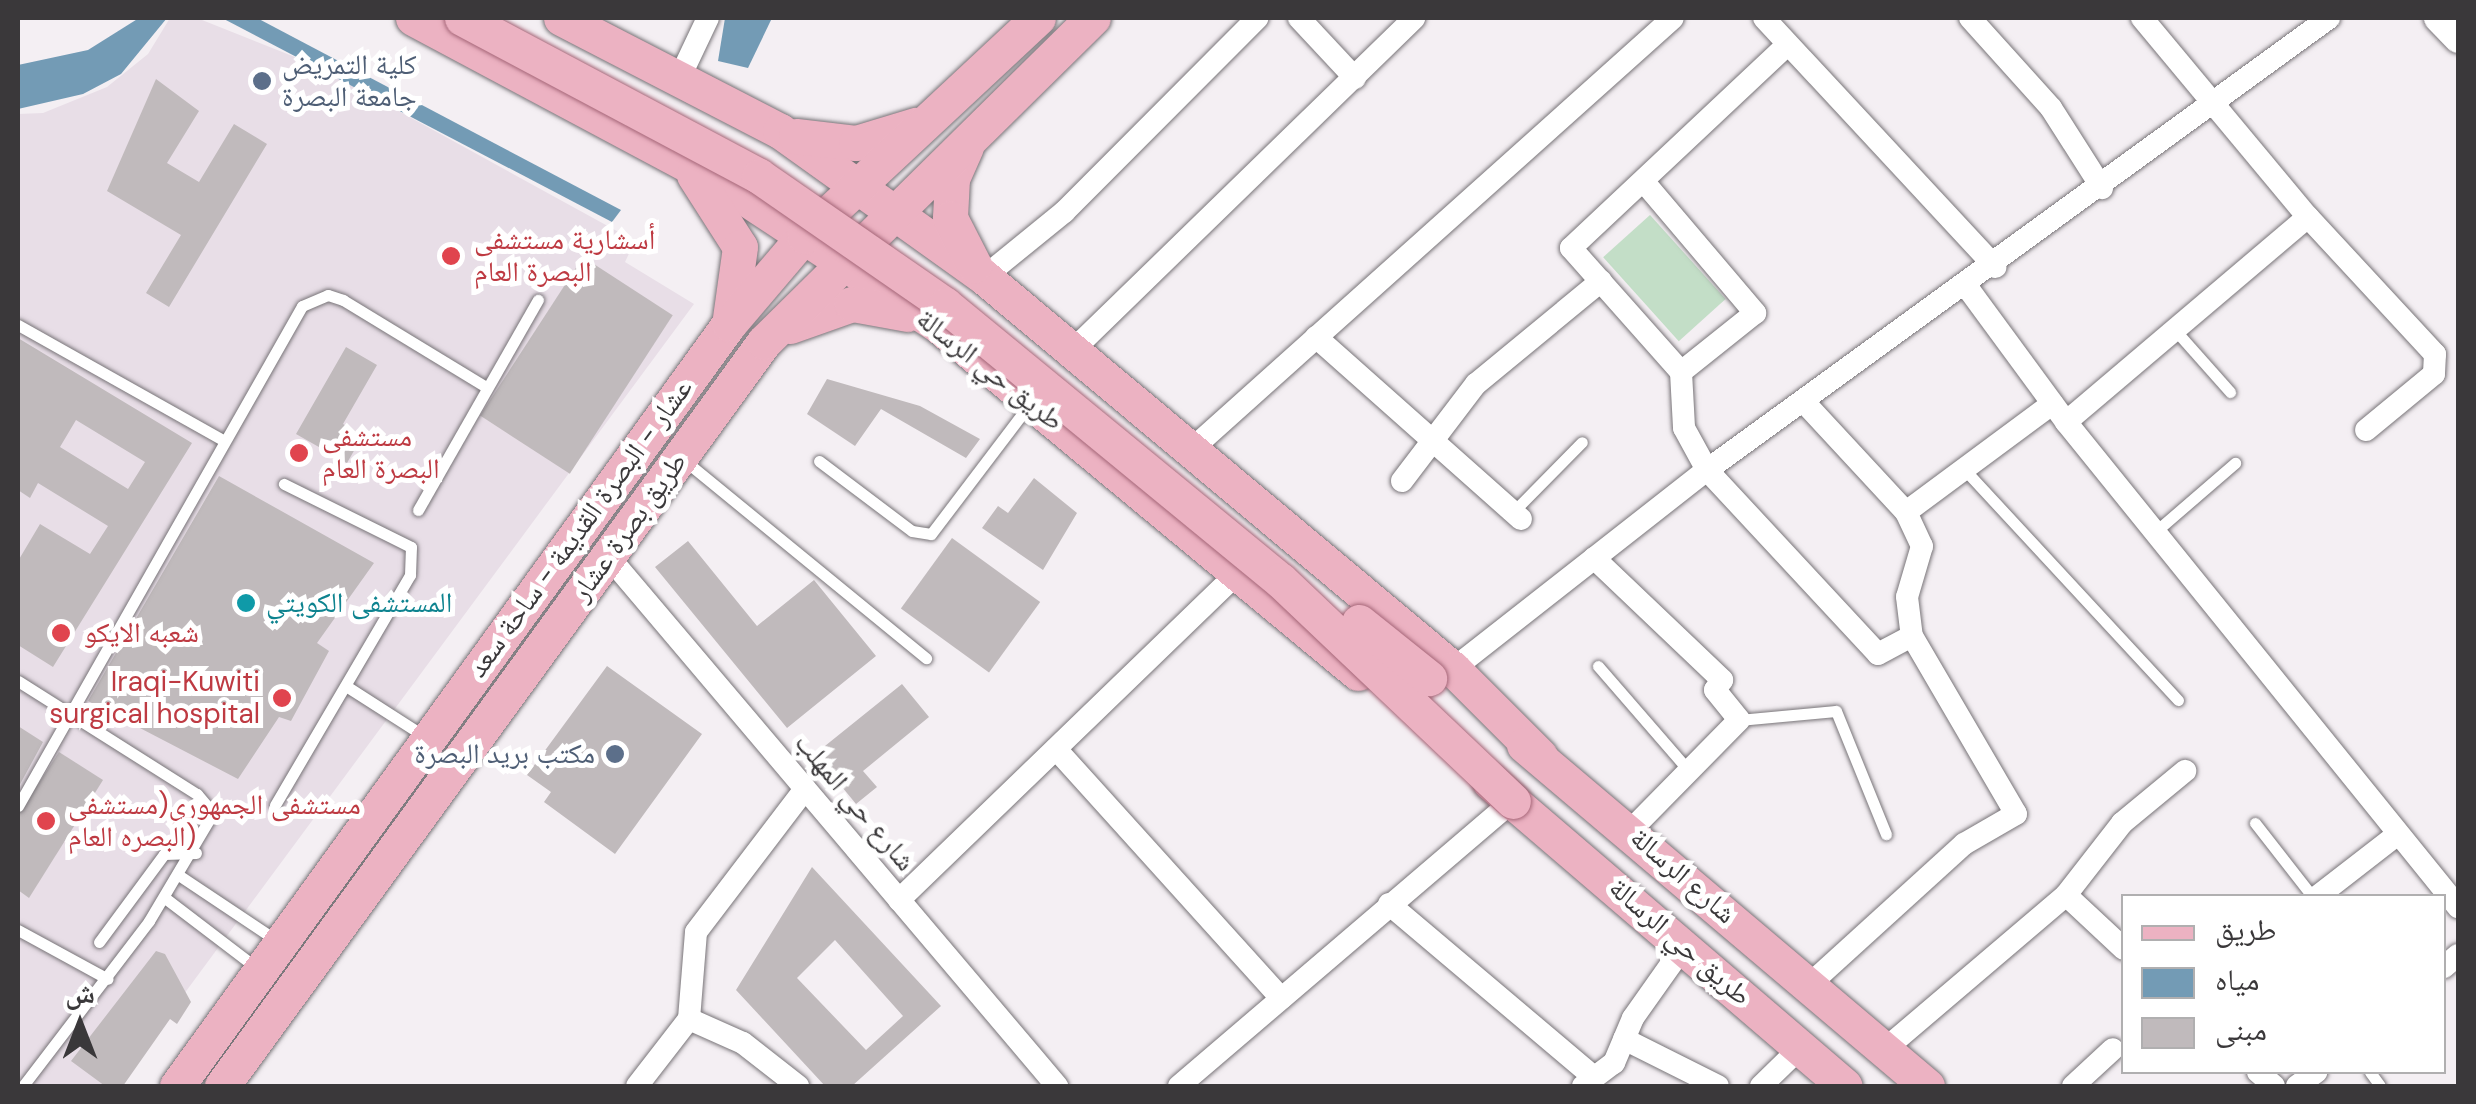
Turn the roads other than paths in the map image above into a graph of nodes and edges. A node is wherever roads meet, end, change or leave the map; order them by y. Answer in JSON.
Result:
{"nodes":[{"id":1,"x":413,"y":18,"type":"edge"},
{"id":2,"x":462,"y":18,"type":"edge"},
{"id":3,"x":511,"y":18,"type":"edge"},
{"id":4,"x":562,"y":18,"type":"edge"},
{"id":5,"x":708,"y":18,"type":"edge"},
{"id":6,"x":1038,"y":18,"type":"edge"},
{"id":7,"x":1093,"y":18,"type":"edge"},
{"id":8,"x":1256,"y":18,"type":"edge"},
{"id":9,"x":1299,"y":18,"type":"edge"},
{"id":10,"x":1414,"y":18,"type":"edge"},
{"id":11,"x":1673,"y":18,"type":"edge"},
{"id":12,"x":1764,"y":18,"type":"edge"},
{"id":13,"x":1970,"y":18,"type":"edge"},
{"id":14,"x":2143,"y":18,"type":"edge"},
{"id":15,"x":2329,"y":18,"type":"edge"},
{"id":16,"x":2438,"y":18,"type":"edge"},
{"id":17,"x":2458,"y":39,"type":"edge"},
{"id":18,"x":1786,"y":46,"type":"junction"},
{"id":19,"x":1355,"y":78,"type":"junction"},
{"id":20,"x":679,"y":80,"type":"junction"},
{"id":21,"x":2216,"y":105,"type":"junction"},
{"id":22,"x":929,"y":119,"type":"junction"},
{"id":23,"x":976,"y":128,"type":"junction"},
{"id":24,"x":780,"y":132,"type":"junction"},
{"id":25,"x":684,"y":162,"type":"junction"},
{"id":26,"x":1644,"y":182,"type":"junction"},
{"id":27,"x":856,"y":185,"type":"junction"},
{"id":28,"x":2102,"y":188,"type":"junction"},
{"id":29,"x":894,"y":212,"type":"junction"},
{"id":30,"x":2308,"y":217,"type":"junction"},
{"id":31,"x":804,"y":236,"type":"junction"},
{"id":32,"x":844,"y":261,"type":"junction"},
{"id":33,"x":1995,"y":267,"type":"junction"},
{"id":34,"x":984,"y":277,"type":"junction"},
{"id":35,"x":1601,"y":281,"type":"junction"},
{"id":36,"x":1967,"y":287,"type":"junction"},
{"id":37,"x":538,"y":300,"type":"dead end"},
{"id":38,"x":729,"y":324,"type":"junction"},
{"id":39,"x":18,"y":325,"type":"edge"},
{"id":40,"x":940,"y":326,"type":"junction"},
{"id":41,"x":2175,"y":330,"type":"junction"},
{"id":42,"x":1316,"y":337,"type":"junction"},
{"id":43,"x":764,"y":343,"type":"junction"},
{"id":44,"x":1073,"y":350,"type":"junction"},
{"id":45,"x":1681,"y":372,"type":"junction"},
{"id":46,"x":486,"y":387,"type":"junction"},
{"id":47,"x":2230,"y":392,"type":"dead end"},
{"id":48,"x":1032,"y":401,"type":"junction"},
{"id":49,"x":1804,"y":402,"type":"junction"},
{"id":50,"x":2059,"y":413,"type":"junction"},
{"id":51,"x":2366,"y":430,"type":"dead end"},
{"id":52,"x":223,"y":440,"type":"junction"},
{"id":53,"x":1432,"y":440,"type":"junction"},
{"id":54,"x":1582,"y":442,"type":"dead end"},
{"id":55,"x":1193,"y":448,"type":"junction"},
{"id":56,"x":681,"y":457,"type":"junction"},
{"id":57,"x":819,"y":461,"type":"dead end"},
{"id":58,"x":2235,"y":463,"type":"dead end"},
{"id":59,"x":1964,"y":469,"type":"junction"},
{"id":60,"x":1706,"y":470,"type":"junction"},
{"id":61,"x":1402,"y":481,"type":"dead end"},
{"id":62,"x":284,"y":484,"type":"dead end"},
{"id":63,"x":418,"y":510,"type":"dead end"},
{"id":64,"x":1906,"y":512,"type":"junction"},
{"id":65,"x":1517,"y":515,"type":"joint"},
{"id":66,"x":2155,"y":532,"type":"junction"},
{"id":67,"x":608,"y":556,"type":"junction"},
{"id":68,"x":1594,"y":558,"type":"junction"},
{"id":69,"x":1237,"y":574,"type":"junction"},
{"id":70,"x":1912,"y":636,"type":"junction"},
{"id":71,"x":926,"y":658,"type":"dead end"},
{"id":72,"x":1598,"y":666,"type":"dead end"},
{"id":73,"x":1441,"y":673,"type":"junction"},
{"id":74,"x":18,"y":681,"type":"edge"},
{"id":75,"x":346,"y":686,"type":"junction"},
{"id":76,"x":2178,"y":700,"type":"dead end"},
{"id":77,"x":68,"y":710,"type":"junction"},
{"id":78,"x":1739,"y":720,"type":"junction"},
{"id":79,"x":428,"y":739,"type":"junction"},
{"id":80,"x":1056,"y":749,"type":"junction"},
{"id":81,"x":1689,"y":771,"type":"junction"},
{"id":82,"x":2185,"y":771,"type":"dead end"},
{"id":83,"x":805,"y":789,"type":"junction"},
{"id":84,"x":1513,"y":801,"type":"junction"},
{"id":85,"x":275,"y":805,"type":"dead end"},
{"id":86,"x":18,"y":806,"type":"edge"},
{"id":87,"x":2254,"y":823,"type":"dead end"},
{"id":88,"x":1630,"y":831,"type":"junction"},
{"id":89,"x":1886,"y":834,"type":"dead end"},
{"id":90,"x":2398,"y":834,"type":"junction"},
{"id":91,"x":196,"y":853,"type":"junction"},
{"id":92,"x":180,"y":876,"type":"junction"},
{"id":93,"x":2313,"y":894,"type":"edge"},
{"id":94,"x":2318,"y":894,"type":"edge"},
{"id":95,"x":2066,"y":895,"type":"junction"},
{"id":96,"x":165,"y":898,"type":"junction"},
{"id":97,"x":899,"y":900,"type":"junction"},
{"id":98,"x":1389,"y":904,"type":"junction"},
{"id":99,"x":2458,"y":907,"type":"edge"},
{"id":100,"x":18,"y":930,"type":"edge"},
{"id":101,"x":99,"y":942,"type":"dead end"},
{"id":102,"x":1684,"y":946,"type":"junction"},
{"id":103,"x":2121,"y":946,"type":"edge"},
{"id":104,"x":270,"y":956,"type":"junction"},
{"id":105,"x":108,"y":980,"type":"junction"},
{"id":106,"x":1808,"y":985,"type":"junction"},
{"id":107,"x":1281,"y":998,"type":"junction"},
{"id":108,"x":689,"y":1020,"type":"junction"},
{"id":109,"x":1624,"y":1039,"type":"junction"},
{"id":110,"x":1800,"y":1048,"type":"junction"},
{"id":111,"x":2112,"y":1049,"type":"dead end"},
{"id":112,"x":1884,"y":1050,"type":"junction"},
{"id":113,"x":1589,"y":1082,"type":"edge"},
{"id":114,"x":23,"y":1086,"type":"edge"},
{"id":115,"x":178,"y":1086,"type":"edge"},
{"id":116,"x":222,"y":1086,"type":"edge"},
{"id":117,"x":637,"y":1086,"type":"edge"},
{"id":118,"x":798,"y":1086,"type":"edge"},
{"id":119,"x":1057,"y":1086,"type":"edge"},
{"id":120,"x":1179,"y":1086,"type":"edge"},
{"id":121,"x":1718,"y":1086,"type":"edge"},
{"id":122,"x":1761,"y":1086,"type":"edge"},
{"id":123,"x":1844,"y":1086,"type":"edge"},
{"id":124,"x":1927,"y":1086,"type":"edge"},
{"id":125,"x":2073,"y":1086,"type":"edge"}],
"edges":[{"from":1,"to":25,"type":"main road","name":"طريق حي الرسالة"},
{"from":2,"to":84,"type":"main road","name":"طريق حي الرسالة","bridge":true},
{"from":3,"to":73,"type":"main road","name":"طريق حي الرسالة","bridge":true},
{"from":4,"to":20,"type":"main road"},
{"from":5,"to":20,"type":"street"},
{"from":6,"to":22,"type":"main road","name":"عشار - البصرة القديمة - ساحة سعد"},
{"from":7,"to":23,"type":"main road","name":"طريق بصرة عشار"},
{"from":8,"to":34,"type":"street"},
{"from":9,"to":19,"type":"street"},
{"from":10,"to":19,"type":"street"},
{"from":11,"to":42,"type":"street"},
{"from":12,"to":18,"type":"street"},
{"from":13,"to":28,"type":"street"},
{"from":14,"to":21,"type":"street"},
{"from":15,"to":21,"type":"street"},
{"from":16,"to":17,"type":"street"},
{"from":18,"to":26,"type":"street"},
{"from":18,"to":33,"type":"street"},
{"from":19,"to":44,"type":"street"},
{"from":20,"to":24,"type":"main road"},
{"from":21,"to":28,"type":"street"},
{"from":21,"to":30,"type":"street"},
{"from":22,"to":24,"type":"main road"},
{"from":22,"to":27,"type":"main road","name":"عشار - البصرة القديمة - ساحة سعد"},
{"from":23,"to":29,"type":"main road","name":"طريق بصرة عشار"},
{"from":23,"to":34,"type":"main road"},
{"from":24,"to":27,"type":"main road"},
{"from":25,"to":31,"type":"main road","name":"طريق حي الرسالة"},
{"from":25,"to":38,"type":"main road"},
{"from":26,"to":35,"type":"street"},
{"from":26,"to":45,"type":"street"},
{"from":27,"to":29,"type":"main road"},
{"from":27,"to":31,"type":"main road","name":"عشار - البصرة القديمة - ساحة سعد"},
{"from":28,"to":33,"type":"street"},
{"from":29,"to":32,"type":"main road","name":"طريق بصرة عشار"},
{"from":29,"to":34,"type":"main road"},
{"from":30,"to":41,"type":"street"},
{"from":30,"to":51,"type":"street"},
{"from":31,"to":32,"type":"main road","name":"طريق حي الرسالة"},
{"from":31,"to":38,"type":"main road","name":"عشار - البصرة القديمة - ساحة سعد"},
{"from":32,"to":40,"type":"main road","name":"طريق حي الرسالة"},
{"from":32,"to":43,"type":"main road","name":"طريق بصرة عشار"},
{"from":33,"to":36,"type":"street"},
{"from":34,"to":44,"type":"main road"},
{"from":35,"to":45,"type":"street"},
{"from":35,"to":53,"type":"street"},
{"from":36,"to":49,"type":"street"},
{"from":36,"to":50,"type":"street"},
{"from":37,"to":46,"type":"lane"},
{"from":38,"to":79,"type":"main road","name":"عشار - البصرة القديمة - ساحة سعد"},
{"from":39,"to":52,"type":"lane"},
{"from":40,"to":43,"type":"main road"},
{"from":40,"to":48,"type":"main road","name":"طريق حي الرسالة"},
{"from":41,"to":47,"type":"lane"},
{"from":41,"to":50,"type":"street"},
{"from":42,"to":53,"type":"street"},
{"from":42,"to":55,"type":"street"},
{"from":43,"to":56,"type":"main road","name":"طريق بصرة عشار"},
{"from":44,"to":55,"type":"main road"},
{"from":45,"to":60,"type":"street"},
{"from":46,"to":52,"type":"lane"},
{"from":46,"to":63,"type":"lane"},
{"from":48,"to":57,"type":"lane"},
{"from":48,"to":69,"type":"main road","name":"طريق حي الرسالة"},
{"from":49,"to":60,"type":"street"},
{"from":49,"to":64,"type":"street"},
{"from":50,"to":59,"type":"street"},
{"from":50,"to":66,"type":"street"},
{"from":52,"to":77,"type":"lane"},
{"from":53,"to":61,"type":"street"},
{"from":53,"to":65,"type":"street"},
{"from":54,"to":65,"type":"lane"},
{"from":55,"to":73,"type":"main road"},
{"from":56,"to":67,"type":"main road","name":"طريق بصرة عشار"},
{"from":56,"to":71,"type":"lane"},
{"from":58,"to":66,"type":"lane"},
{"from":59,"to":64,"type":"street"},
{"from":59,"to":76,"type":"lane"},
{"from":60,"to":68,"type":"street"},
{"from":60,"to":70,"type":"street"},
{"from":62,"to":75,"type":"lane"},
{"from":64,"to":70,"type":"street"},
{"from":66,"to":90,"type":"street"},
{"from":67,"to":83,"type":"street","name":"شارع حي المهلب"},
{"from":67,"to":116,"type":"main road","name":"طريق بصرة عشار"},
{"from":68,"to":73,"type":"street"},
{"from":68,"to":78,"type":"street"},
{"from":69,"to":80,"type":"street"},
{"from":69,"to":84,"type":"main road","name":"طريق حي الرسالة"},
{"from":70,"to":106,"type":"street"},
{"from":72,"to":81,"type":"lane"},
{"from":73,"to":88,"type":"main road","name":"شارع الرسالة"},
{"from":74,"to":77,"type":"lane"},
{"from":75,"to":79,"type":"lane"},
{"from":75,"to":85,"type":"lane"},
{"from":77,"to":86,"type":"lane"},
{"from":77,"to":91,"type":"lane"},
{"from":78,"to":81,"type":"street"},
{"from":78,"to":89,"type":"lane"},
{"from":79,"to":104,"type":"main road","name":"عشار - البصرة القديمة - ساحة سعد"},
{"from":80,"to":97,"type":"street"},
{"from":80,"to":107,"type":"street"},
{"from":81,"to":88,"type":"street"},
{"from":82,"to":95,"type":"street"},
{"from":83,"to":97,"type":"street","name":"شارع حي المهلب"},
{"from":83,"to":108,"type":"street"},
{"from":84,"to":98,"type":"street"},
{"from":84,"to":102,"type":"main road","name":"طريق حي الرسالة"},
{"from":87,"to":93,"type":"lane"},
{"from":88,"to":106,"type":"main road","name":"شارع الرسالة"},
{"from":90,"to":94,"type":"street"},
{"from":90,"to":99,"type":"street"},
{"from":91,"to":92,"type":"lane"},
{"from":91,"to":101,"type":"lane"},
{"from":92,"to":96,"type":"lane"},
{"from":92,"to":104,"type":"lane"},
{"from":95,"to":103,"type":"street"},
{"from":95,"to":112,"type":"street"},
{"from":96,"to":104,"type":"lane"},
{"from":96,"to":105,"type":"lane"},
{"from":97,"to":119,"type":"street","name":"شارع حي المهلب"},
{"from":98,"to":107,"type":"street"},
{"from":98,"to":113,"type":"street"},
{"from":100,"to":105,"type":"lane"},
{"from":102,"to":109,"type":"street"},
{"from":102,"to":110,"type":"main road","name":"طريق حي الرسالة"},
{"from":104,"to":115,"type":"main road","name":"عشار - البصرة القديمة - ساحة سعد"},
{"from":105,"to":114,"type":"lane"},
{"from":106,"to":112,"type":"main road","name":"شارع الرسالة"},
{"from":107,"to":120,"type":"street"},
{"from":108,"to":117,"type":"street"},
{"from":108,"to":118,"type":"street"},
{"from":109,"to":113,"type":"street"},
{"from":109,"to":121,"type":"street"},
{"from":110,"to":122,"type":"street"},
{"from":110,"to":123,"type":"main road","name":"طريق حي الرسالة"},
{"from":111,"to":125,"type":"street"},
{"from":112,"to":124,"type":"main road","name":"شارع الرسالة"}]}
